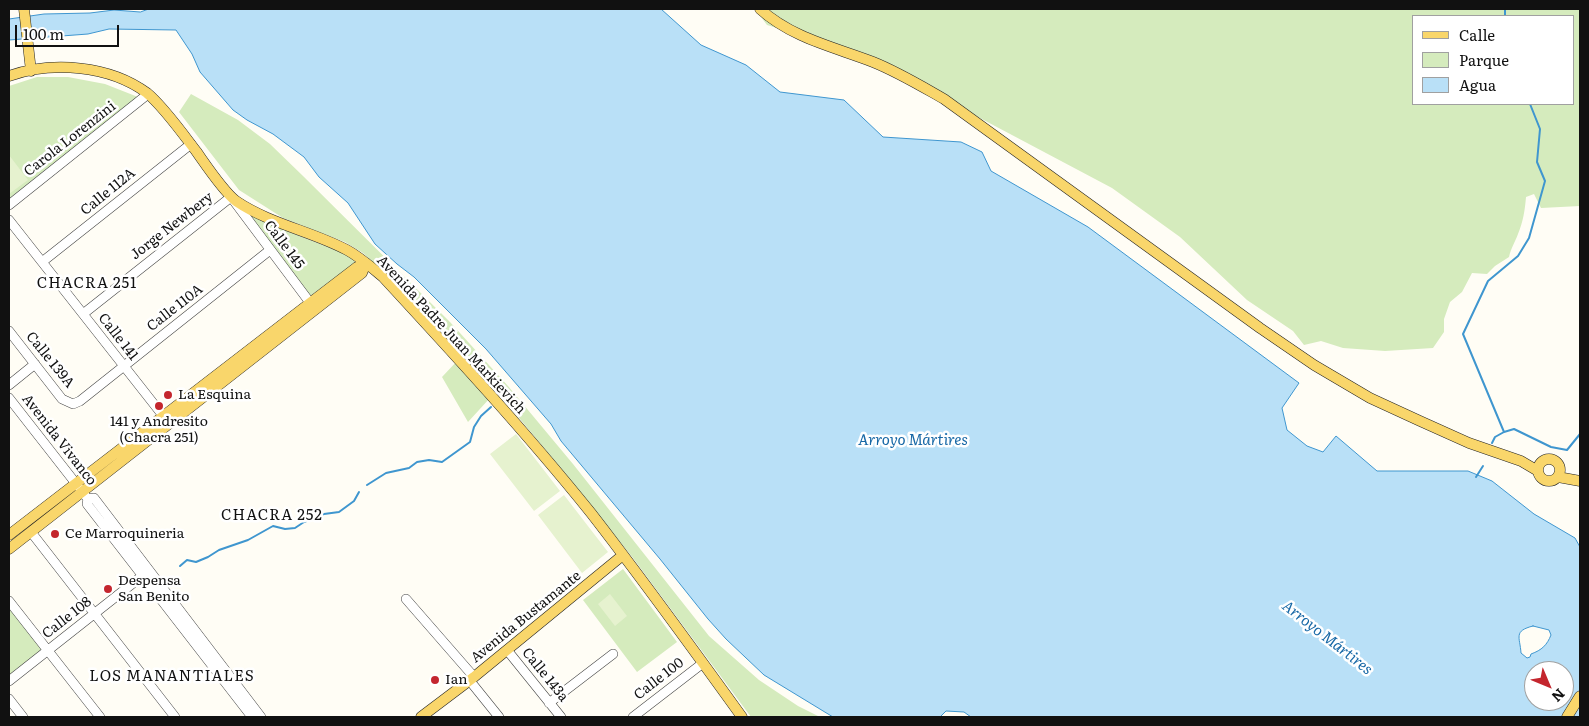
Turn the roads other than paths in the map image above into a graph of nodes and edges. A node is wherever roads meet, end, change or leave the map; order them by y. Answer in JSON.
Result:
{"nodes":[{"id":1,"x":24,"y":9,"type":"edge"},
{"id":2,"x":760,"y":9,"type":"edge"},
{"id":3,"x":31,"y":71,"type":"junction"},
{"id":4,"x":9,"y":76,"type":"edge"},
{"id":5,"x":148,"y":94,"type":"junction"},
{"id":6,"x":190,"y":144,"type":"junction"},
{"id":7,"x":231,"y":197,"type":"junction"},
{"id":8,"x":9,"y":205,"type":"edge"},
{"id":9,"x":9,"y":220,"type":"edge"},
{"id":10,"x":270,"y":250,"type":"junction"},
{"id":11,"x":42,"y":262,"type":"junction"},
{"id":12,"x":366,"y":263,"type":"junction"},
{"id":13,"x":312,"y":306,"type":"junction"},
{"id":14,"x":83,"y":314,"type":"junction"},
{"id":15,"x":9,"y":331,"type":"edge"},
{"id":16,"x":35,"y":364,"type":"junction"},
{"id":17,"x":124,"y":366,"type":"junction"},
{"id":18,"x":9,"y":385,"type":"edge"},
{"id":19,"x":9,"y":398,"type":"edge"},
{"id":20,"x":73,"y":404,"type":"joint"},
{"id":21,"x":166,"y":420,"type":"junction"},
{"id":22,"x":1539,"y":467,"type":"junction"},
{"id":23,"x":1559,"y":473,"type":"junction"},
{"id":24,"x":1580,"y":480,"type":"edge"},
{"id":25,"x":82,"y":491,"type":"junction"},
{"id":26,"x":31,"y":532,"type":"junction"},
{"id":27,"x":9,"y":535,"type":"edge"},
{"id":28,"x":9,"y":549,"type":"edge"},
{"id":29,"x":623,"y":555,"type":"junction"},
{"id":30,"x":142,"y":576,"type":"junction"},
{"id":31,"x":406,"y":599,"type":"dead end"},
{"id":32,"x":9,"y":601,"type":"edge"},
{"id":33,"x":95,"y":614,"type":"junction"},
{"id":34,"x":47,"y":650,"type":"junction"},
{"id":35,"x":507,"y":650,"type":"junction"},
{"id":36,"x":613,"y":654,"type":"dead end"},
{"id":37,"x":703,"y":663,"type":"junction"},
{"id":38,"x":472,"y":679,"type":"junction"},
{"id":39,"x":9,"y":681,"type":"edge"},
{"id":40,"x":1580,"y":696,"type":"edge"},
{"id":41,"x":9,"y":699,"type":"edge"},
{"id":42,"x":550,"y":703,"type":"junction"},
{"id":43,"x":247,"y":715,"type":"edge"},
{"id":44,"x":23,"y":717,"type":"edge"},
{"id":45,"x":100,"y":717,"type":"edge"},
{"id":46,"x":175,"y":717,"type":"edge"},
{"id":47,"x":261,"y":717,"type":"edge"},
{"id":48,"x":421,"y":717,"type":"edge"},
{"id":49,"x":499,"y":717,"type":"edge"},
{"id":50,"x":561,"y":717,"type":"edge"},
{"id":51,"x":633,"y":717,"type":"edge"},
{"id":52,"x":742,"y":717,"type":"edge"},
{"id":53,"x":1567,"y":717,"type":"edge"}],
"edges":[{"from":1,"to":3,"type":"main road"},
{"from":2,"to":22,"type":"main road"},
{"from":3,"to":4,"type":"main road","name":"Avenida Padre Juan Markievich"},
{"from":3,"to":5,"type":"main road","name":"Avenida Padre Juan Markievich"},
{"from":5,"to":6,"type":"main road","name":"Avenida Padre Juan Markievich"},
{"from":5,"to":8,"type":"street","name":"Carola Lorenzini"},
{"from":6,"to":7,"type":"main road","name":"Avenida Padre Juan Markievich"},
{"from":6,"to":11,"type":"street","name":"Calle 112A"},
{"from":7,"to":10,"type":"street","name":"Calle 145"},
{"from":7,"to":12,"type":"main road","name":"Avenida Padre Juan Markievich"},
{"from":7,"to":14,"type":"street","name":"Jorge Newbery"},
{"from":9,"to":11,"type":"street","name":"Calle 141"},
{"from":10,"to":13,"type":"street","name":"Calle 145"},
{"from":10,"to":17,"type":"street","name":"Calle 110A"},
{"from":11,"to":14,"type":"street","name":"Calle 141"},
{"from":12,"to":13,"type":"main road"},
{"from":12,"to":29,"type":"main road","name":"Avenida Padre Juan Markievich"},
{"from":13,"to":21,"type":"main road"},
{"from":14,"to":17,"type":"street","name":"Calle 141"},
{"from":15,"to":16,"type":"street","name":"Calle 139A"},
{"from":16,"to":18,"type":"street"},
{"from":16,"to":20,"type":"street","name":"Calle 139A"},
{"from":17,"to":20,"type":"street","name":"Calle 110A"},
{"from":17,"to":21,"type":"street","name":"Calle 141"},
{"from":19,"to":25,"type":"street","name":"Avenida Vivanco"},
{"from":21,"to":25,"type":"main road"},
{"from":22,"to":23,"type":"main road"},
{"from":22,"to":23,"type":"main road"},
{"from":23,"to":24,"type":"main road"},
{"from":25,"to":26,"type":"main road"},
{"from":25,"to":27,"type":"main road"},
{"from":25,"to":30,"type":"street","name":"Avenida Vivanco"},
{"from":25,"to":47,"type":"street","name":"Avenida Vivanco"},
{"from":26,"to":28,"type":"main road"},
{"from":26,"to":33,"type":"street"},
{"from":29,"to":35,"type":"main road","name":"Avenida Bustamante"},
{"from":29,"to":37,"type":"main road","name":"Avenida Padre Juan Markievich"},
{"from":30,"to":33,"type":"street","name":"Calle 108"},
{"from":30,"to":43,"type":"street","name":"Avenida Vivanco"},
{"from":31,"to":38,"type":"street"},
{"from":32,"to":34,"type":"street"},
{"from":33,"to":34,"type":"street","name":"Calle 108"},
{"from":33,"to":46,"type":"street"},
{"from":34,"to":39,"type":"street","name":"Calle 108"},
{"from":34,"to":45,"type":"street"},
{"from":35,"to":38,"type":"main road","name":"Avenida Bustamante"},
{"from":35,"to":42,"type":"street","name":"Calle 143a"},
{"from":36,"to":42,"type":"street"},
{"from":37,"to":51,"type":"street","name":"Calle 100"},
{"from":37,"to":52,"type":"main road","name":"Avenida Padre Juan Markievich"},
{"from":38,"to":48,"type":"main road","name":"Avenida Bustamante"},
{"from":38,"to":49,"type":"street"},
{"from":40,"to":53,"type":"main road"},
{"from":41,"to":44,"type":"street"},
{"from":42,"to":50,"type":"street","name":"Calle 143a"}]}
